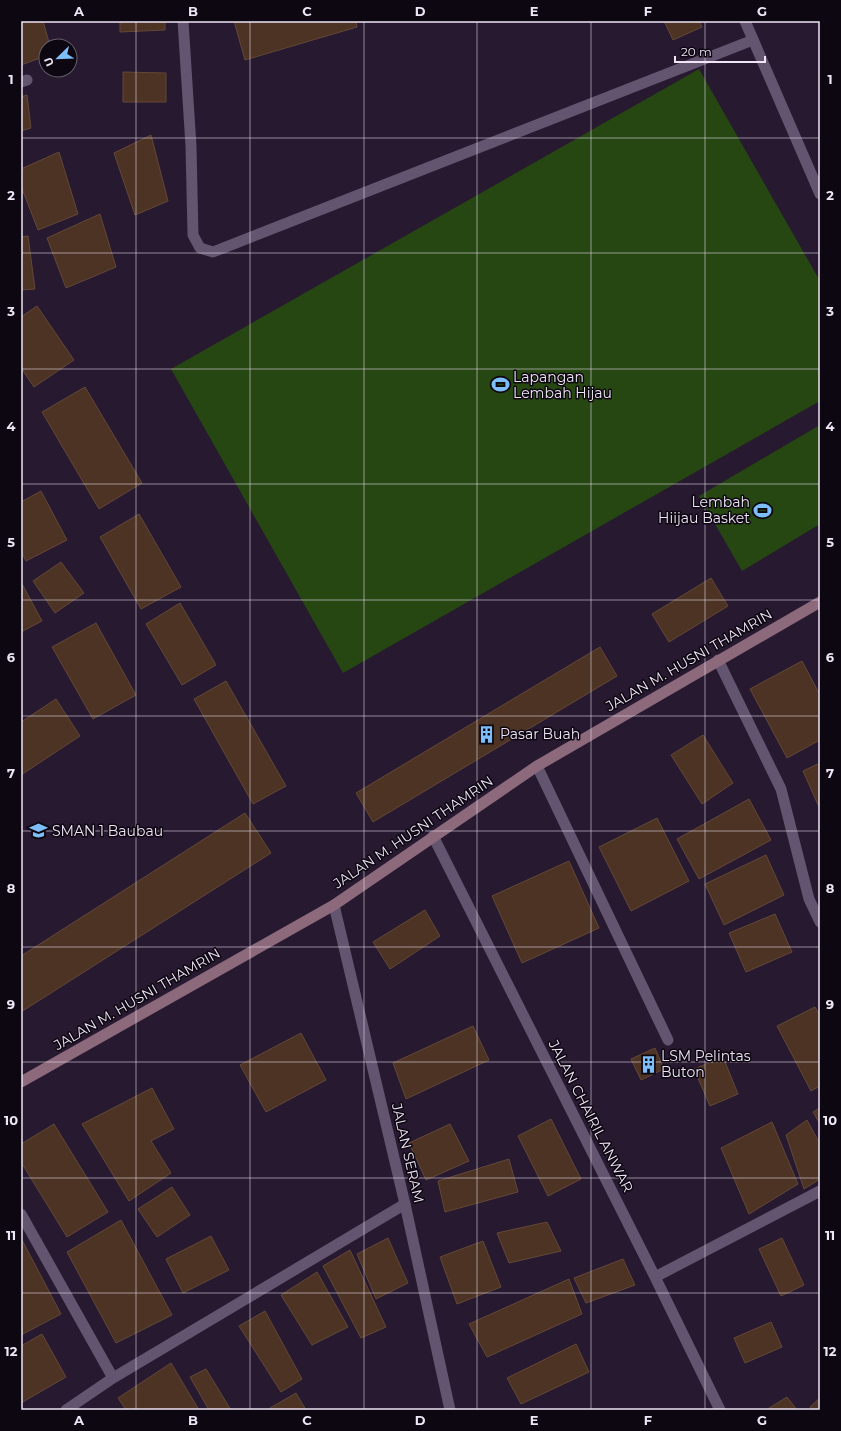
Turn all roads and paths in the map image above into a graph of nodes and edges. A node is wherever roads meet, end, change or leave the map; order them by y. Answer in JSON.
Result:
{"nodes":[{"id":1,"x":183,"y":21,"type":"edge"},
{"id":2,"x":745,"y":21,"type":"edge"},
{"id":3,"x":752,"y":40,"type":"junction"},
{"id":4,"x":820,"y":194,"type":"edge"},
{"id":5,"x":820,"y":602,"type":"edge"},
{"id":6,"x":718,"y":660,"type":"junction"},
{"id":7,"x":537,"y":766,"type":"junction"},
{"id":8,"x":433,"y":836,"type":"junction"},
{"id":9,"x":334,"y":905,"type":"junction"},
{"id":10,"x":820,"y":922,"type":"edge"},
{"id":11,"x":668,"y":1040,"type":"dead end"},
{"id":12,"x":21,"y":1082,"type":"edge"},
{"id":13,"x":820,"y":1191,"type":"edge"},
{"id":14,"x":405,"y":1204,"type":"junction"},
{"id":15,"x":21,"y":1214,"type":"edge"},
{"id":16,"x":655,"y":1277,"type":"junction"},
{"id":17,"x":113,"y":1378,"type":"junction"},
{"id":18,"x":66,"y":1410,"type":"edge"},
{"id":19,"x":450,"y":1410,"type":"edge"},
{"id":20,"x":720,"y":1410,"type":"edge"}],
"edges":[{"from":1,"to":3,"type":"street"},
{"from":2,"to":3,"type":"street"},
{"from":3,"to":4,"type":"street"},
{"from":5,"to":6,"type":"main road","name":"JALAN M. HUSNI THAMRIN"},
{"from":6,"to":7,"type":"main road","name":"JALAN M. HUSNI THAMRIN"},
{"from":6,"to":10,"type":"street"},
{"from":7,"to":8,"type":"main road","name":"JALAN M. HUSNI THAMRIN"},
{"from":7,"to":11,"type":"street"},
{"from":8,"to":9,"type":"main road","name":"JALAN M. HUSNI THAMRIN"},
{"from":8,"to":16,"type":"street","name":"JALAN CHAIRIL ANWAR"},
{"from":9,"to":12,"type":"main road","name":"JALAN M. HUSNI THAMRIN"},
{"from":9,"to":14,"type":"street","name":"JALAN SERAM"},
{"from":13,"to":16,"type":"street"},
{"from":14,"to":17,"type":"street"},
{"from":14,"to":19,"type":"street","name":"JALAN SERAM"},
{"from":15,"to":17,"type":"street"},
{"from":16,"to":20,"type":"street","name":"JALAN CHAIRIL ANWAR"},
{"from":17,"to":18,"type":"street"}]}
